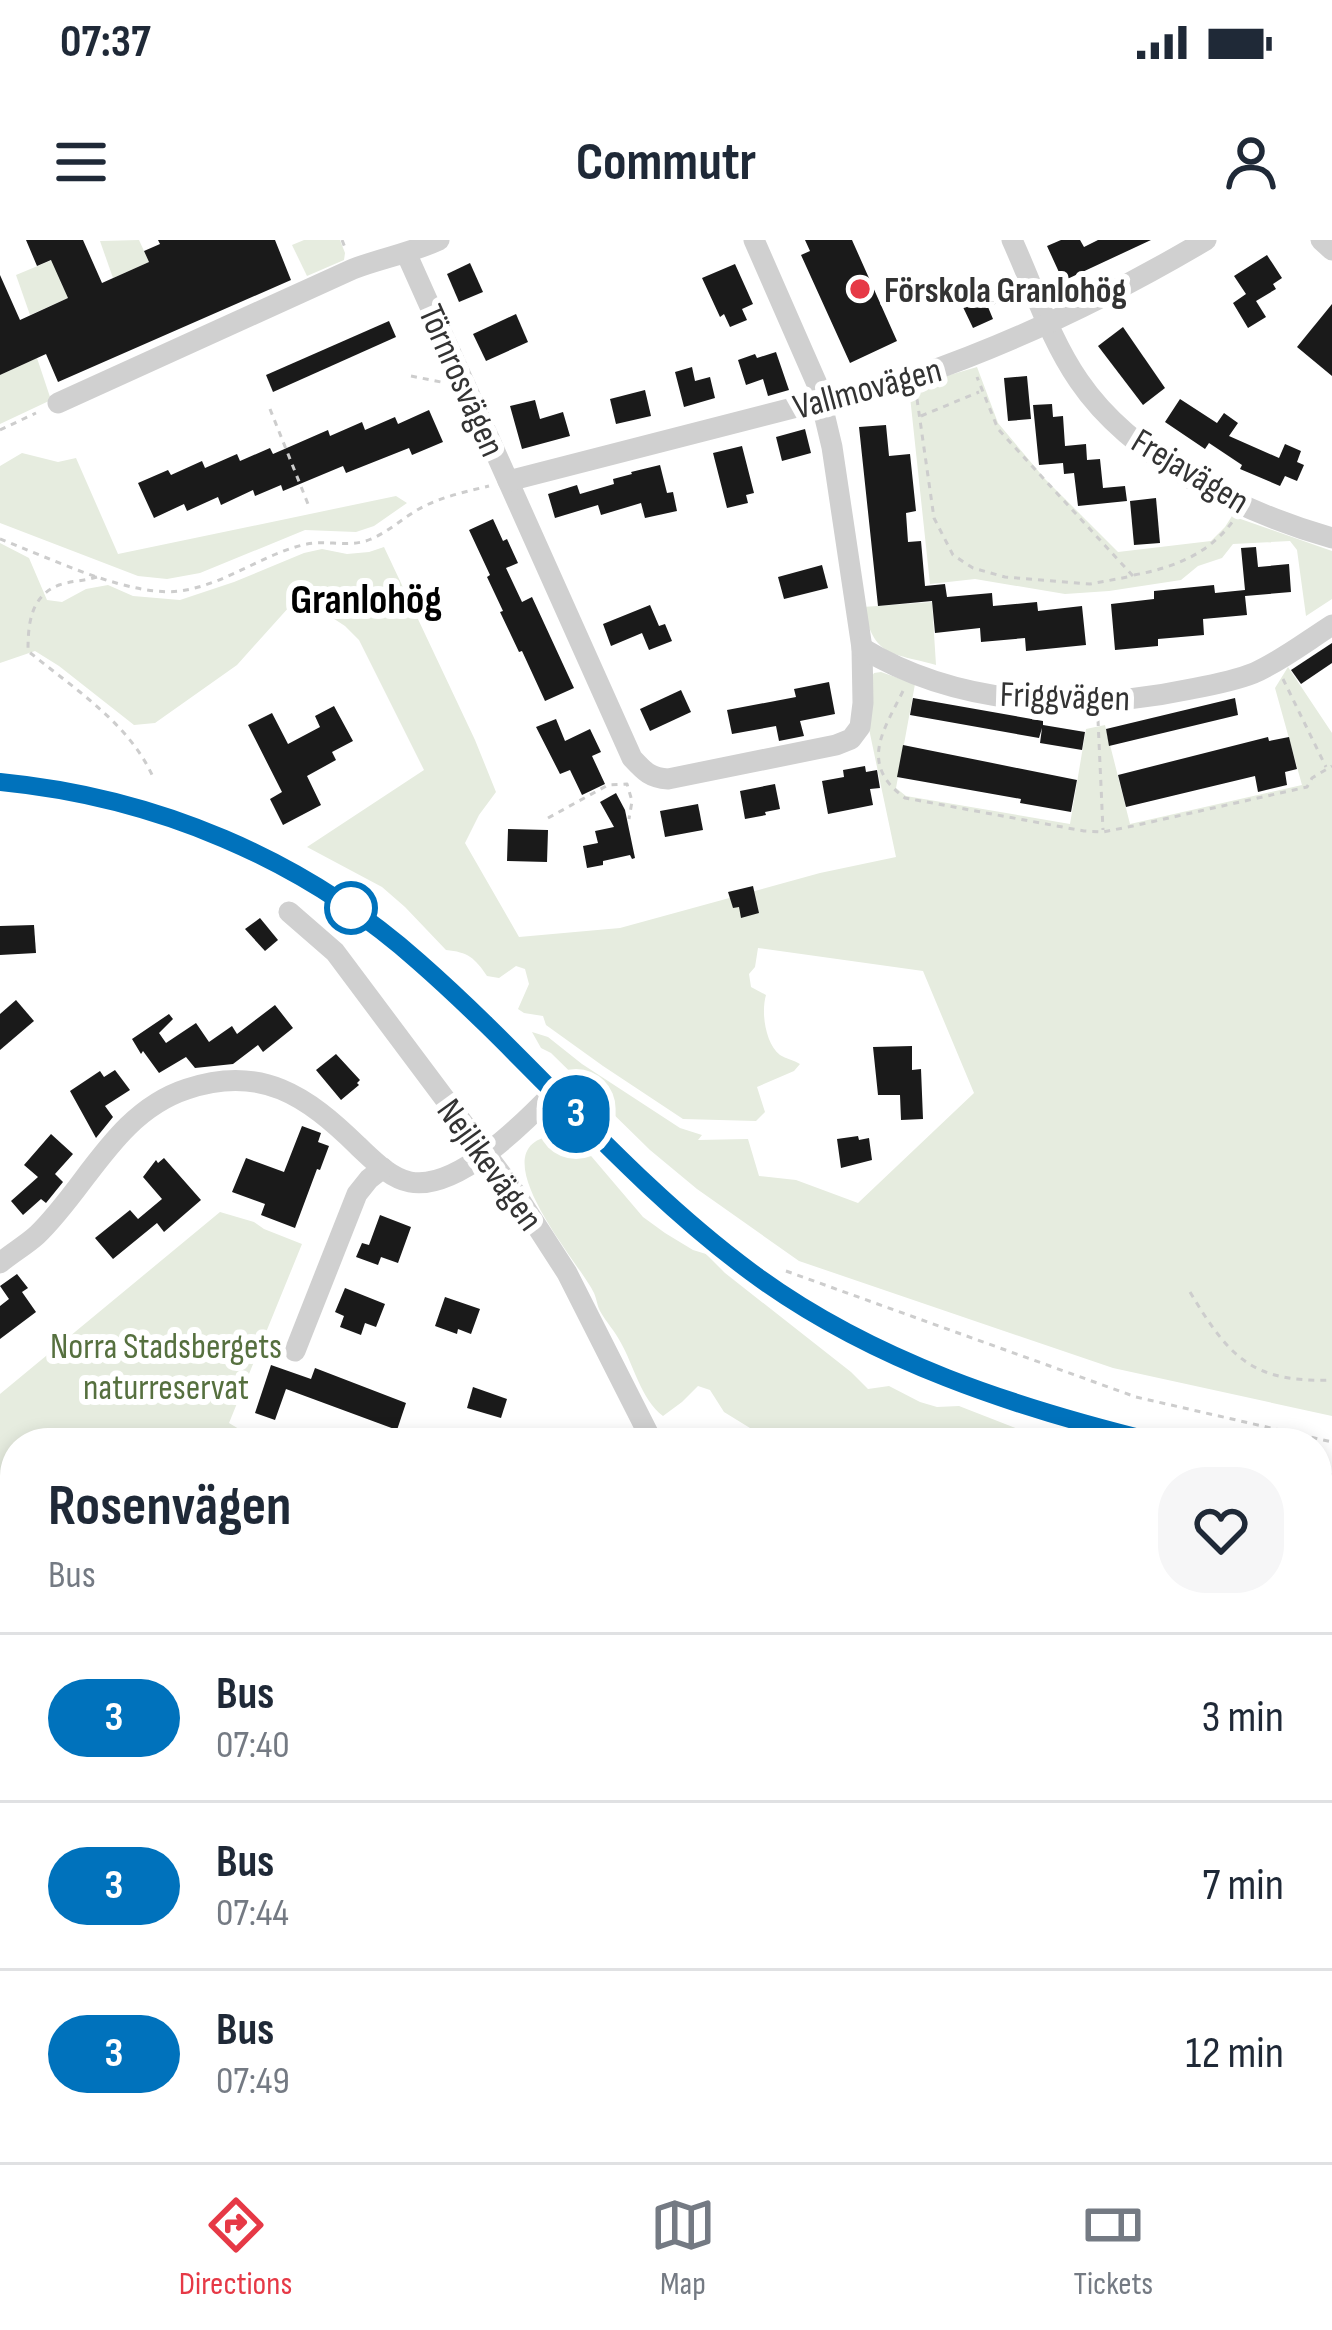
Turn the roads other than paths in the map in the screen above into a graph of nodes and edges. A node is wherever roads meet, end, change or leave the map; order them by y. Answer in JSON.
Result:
{"nodes":[{"id":1,"x":439,"y":240,"type":"edge"},
{"id":2,"x":754,"y":240,"type":"edge"},
{"id":3,"x":1012,"y":240,"type":"edge"},
{"id":4,"x":1206,"y":240,"type":"edge"},
{"id":5,"x":1322,"y":240,"type":"edge"},
{"id":6,"x":1332,"y":250,"type":"edge"},
{"id":7,"x":406,"y":255,"type":"junction"},
{"id":8,"x":1049,"y":323,"type":"junction"},
{"id":9,"x":823,"y":400,"type":"junction"},
{"id":10,"x":58,"y":403,"type":"road end"},
{"id":11,"x":508,"y":481,"type":"junction"},
{"id":12,"x":1332,"y":538,"type":"edge"},
{"id":13,"x":1332,"y":625,"type":"edge"},
{"id":14,"x":862,"y":648,"type":"junction"},
{"id":15,"x":0,"y":782,"type":"edge"},
{"id":16,"x":290,"y":912,"type":"dead end"},
{"id":17,"x":554,"y":1092,"type":"junction"},
{"id":18,"x":485,"y":1153,"type":"junction"},
{"id":19,"x":383,"y":1168,"type":"junction"},
{"id":20,"x":0,"y":1262,"type":"edge"},
{"id":21,"x":295,"y":1352,"type":"dead end"},
{"id":22,"x":644,"y":1428,"type":"edge"},
{"id":23,"x":1101,"y":1428,"type":"edge"}],
"edges":[{"from":1,"to":7,"type":"street"},
{"from":2,"to":9,"type":"street"},
{"from":3,"to":8,"type":"street","name":"Frejavägen"},
{"from":4,"to":8,"type":"street","name":"Vallmovägen"},
{"from":5,"to":6,"type":"street"},
{"from":7,"to":10,"type":"street"},
{"from":7,"to":11,"type":"street","name":"Törnrosvägen"},
{"from":8,"to":9,"type":"street","name":"Vallmovägen"},
{"from":8,"to":12,"type":"street","name":"Frejavägen"},
{"from":9,"to":11,"type":"street","name":"Vallmovägen"},
{"from":9,"to":14,"type":"street"},
{"from":11,"to":14,"type":"street","name":"Törnrosvägen"},
{"from":13,"to":14,"type":"street","name":"Friggvägen"},
{"from":15,"to":17,"type":"street"},
{"from":16,"to":18,"type":"street","name":"Nejlikevägen"},
{"from":17,"to":18,"type":"street"},
{"from":17,"to":23,"type":"street"},
{"from":18,"to":19,"type":"street"},
{"from":18,"to":22,"type":"street","name":"Nejlikevägen"},
{"from":19,"to":20,"type":"street"},
{"from":19,"to":21,"type":"street"}]}
